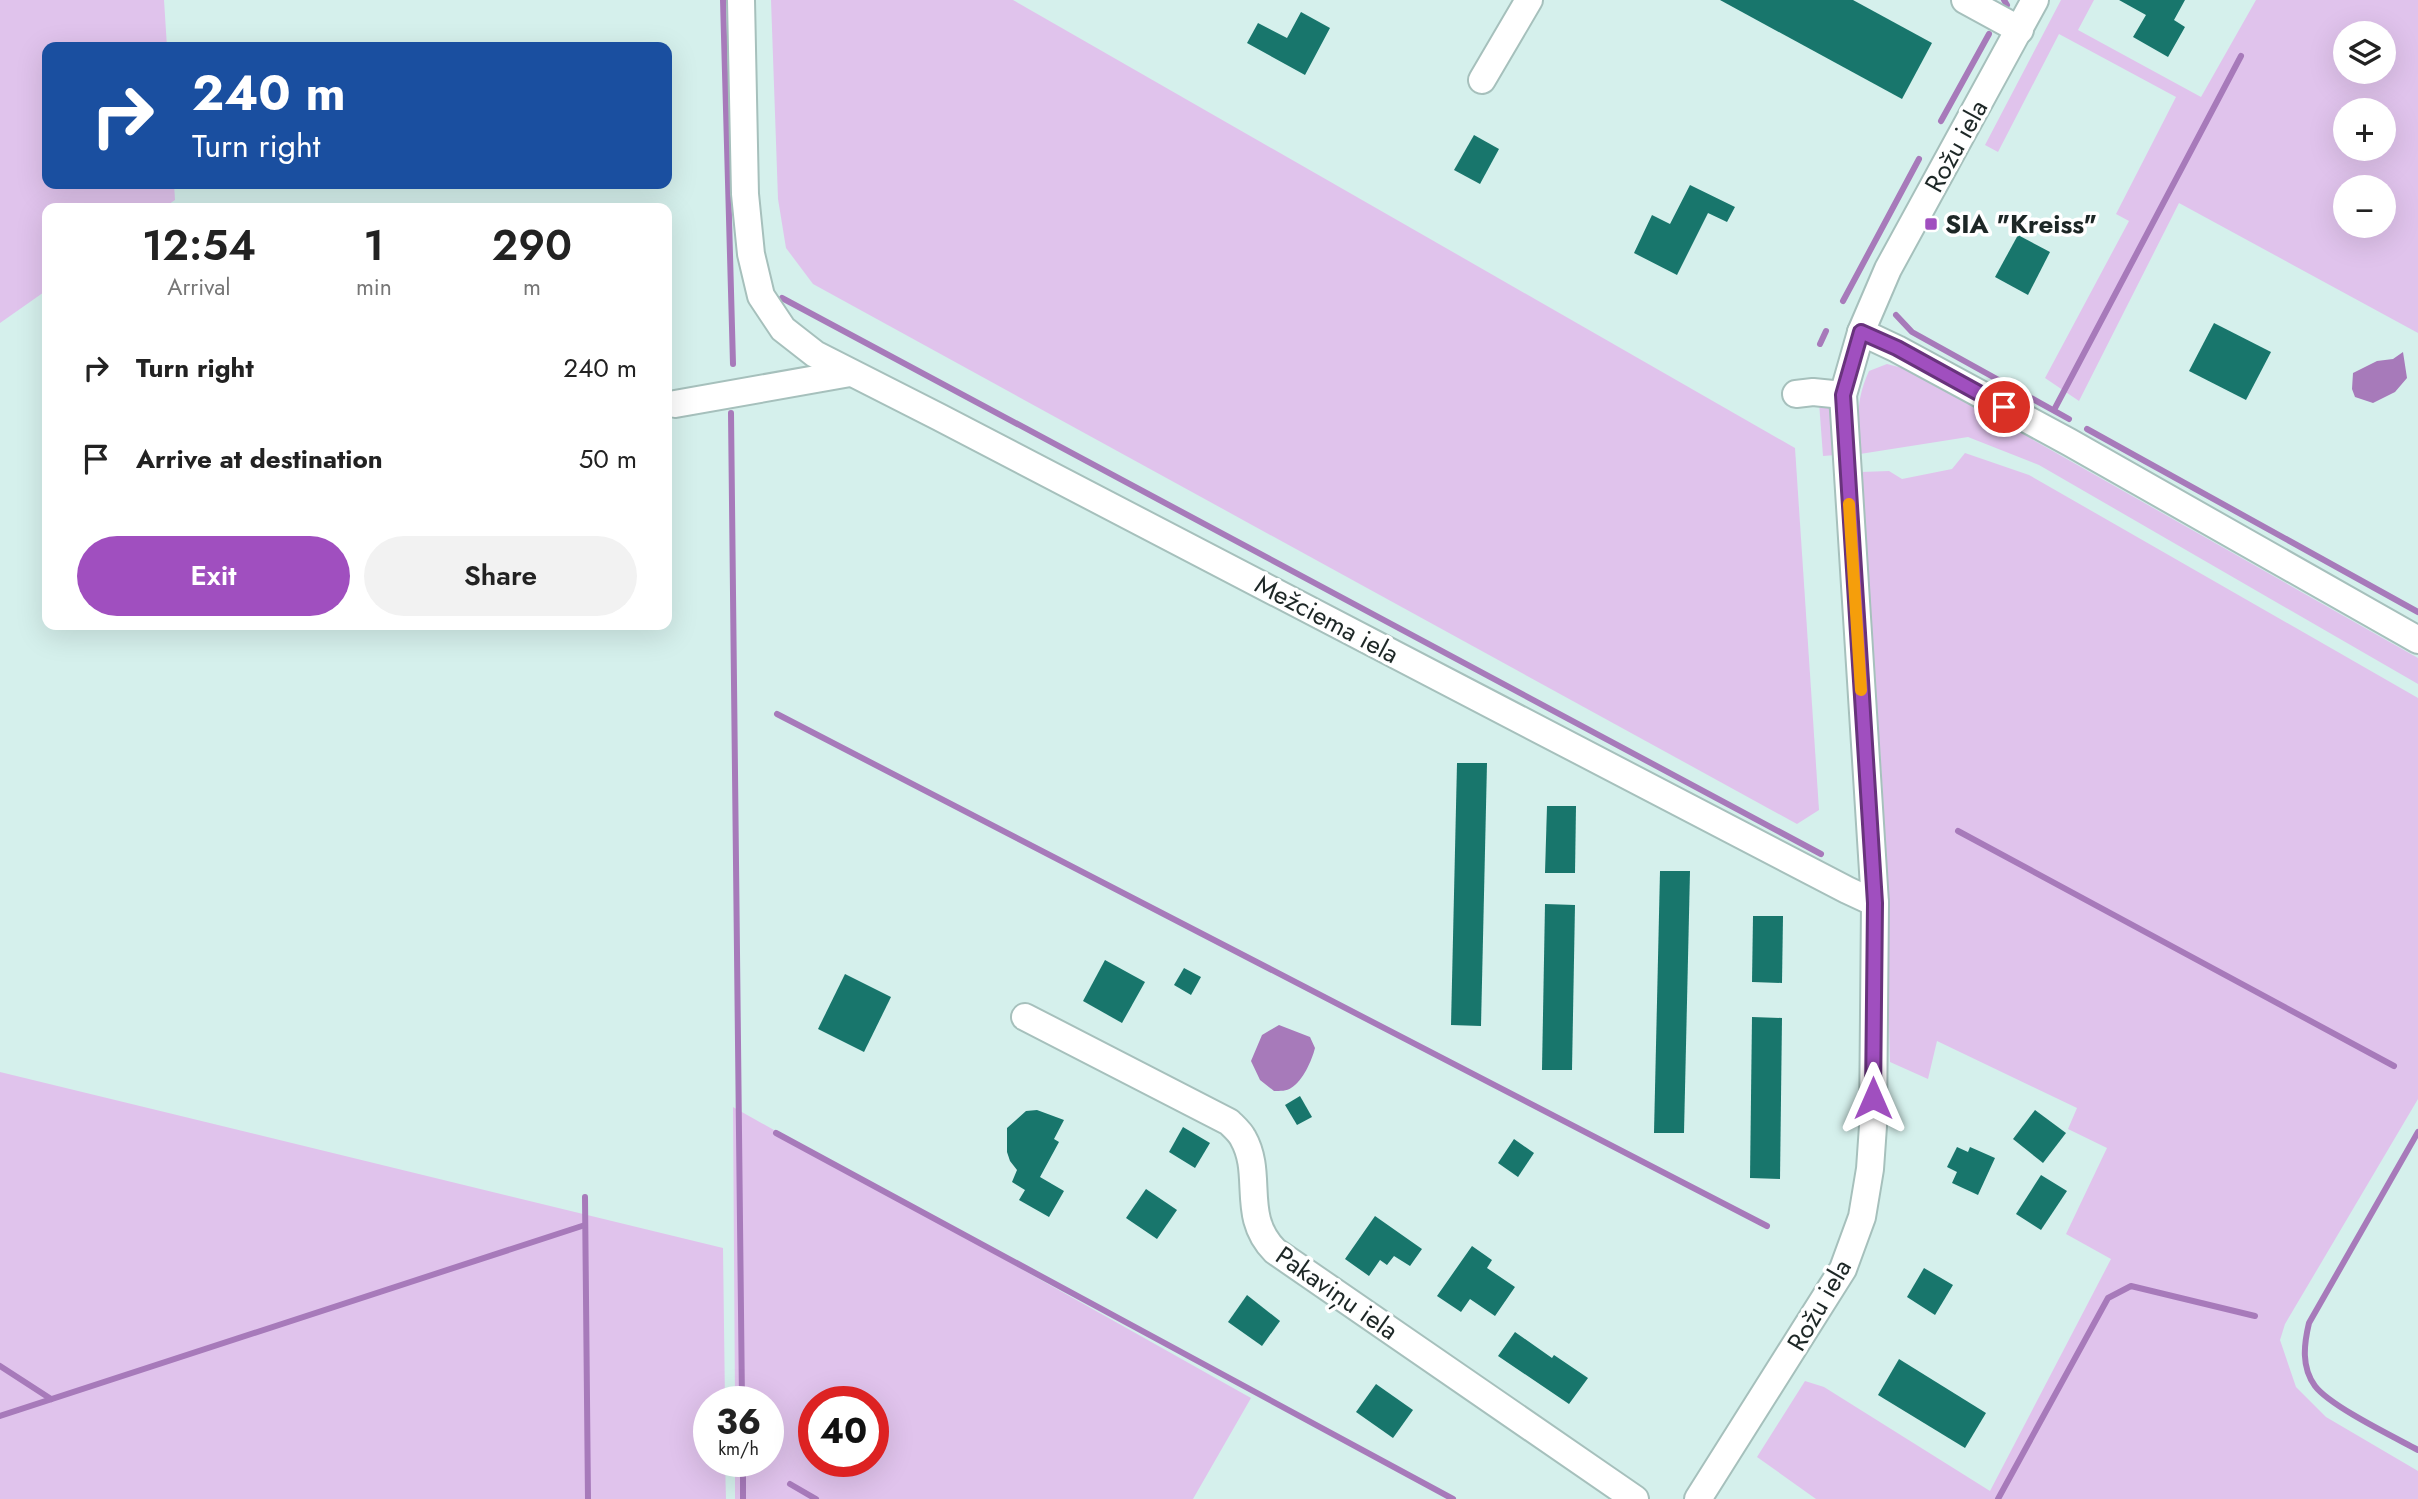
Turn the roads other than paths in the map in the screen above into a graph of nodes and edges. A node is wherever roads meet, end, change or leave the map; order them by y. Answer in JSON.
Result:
{"nodes":[{"id":1,"x":741,"y":0,"type":"edge"},
{"id":2,"x":1529,"y":0,"type":"edge"},
{"id":3,"x":1965,"y":0,"type":"edge"},
{"id":4,"x":2035,"y":0,"type":"edge"},
{"id":5,"x":2020,"y":30,"type":"junction"},
{"id":6,"x":1482,"y":80,"type":"dead end"},
{"id":7,"x":1861,"y":332,"type":"junction"},
{"id":8,"x":850,"y":373,"type":"junction"},
{"id":9,"x":1796,"y":394,"type":"dead end"},
{"id":10,"x":1843,"y":395,"type":"junction"},
{"id":11,"x":675,"y":404,"type":"dead end"},
{"id":12,"x":2418,"y":640,"type":"edge"},
{"id":13,"x":1875,"y":903,"type":"junction"},
{"id":14,"x":1025,"y":1017,"type":"dead end"},
{"id":15,"x":1635,"y":1499,"type":"edge"},
{"id":16,"x":1698,"y":1499,"type":"edge"}],
"edges":[{"from":1,"to":8,"type":"street","name":"Mežciema iela"},
{"from":2,"to":6,"type":"street"},
{"from":3,"to":5,"type":"street"},
{"from":4,"to":5,"type":"street","name":"Rožu iela"},
{"from":5,"to":7,"type":"street","name":"Rožu iela"},
{"from":7,"to":10,"type":"street","name":"Rožu iela"},
{"from":7,"to":12,"type":"street"},
{"from":8,"to":11,"type":"street"},
{"from":8,"to":13,"type":"street","name":"Mežciema iela"},
{"from":9,"to":10,"type":"street"},
{"from":10,"to":13,"type":"street","name":"Rožu iela"},
{"from":13,"to":16,"type":"street","name":"Rožu iela"},
{"from":14,"to":15,"type":"street","name":"Pakaviņu iela"}]}
